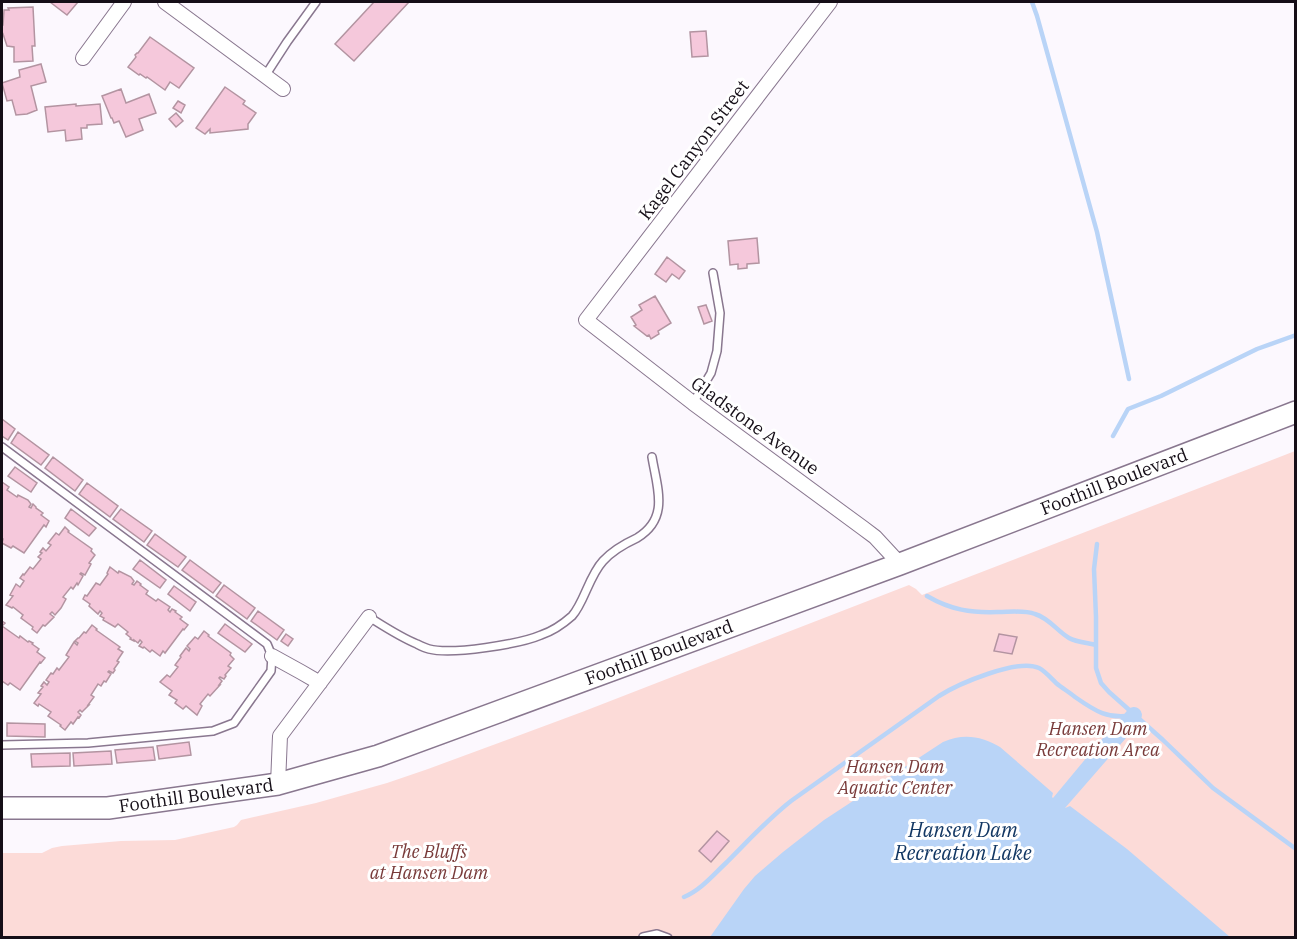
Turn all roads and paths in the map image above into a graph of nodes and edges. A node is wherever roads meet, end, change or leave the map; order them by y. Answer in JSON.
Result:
{"nodes":[{"id":1,"x":124,"y":2,"type":"edge"},
{"id":2,"x":165,"y":2,"type":"edge"},
{"id":3,"x":316,"y":2,"type":"edge"},
{"id":4,"x":830,"y":2,"type":"edge"},
{"id":5,"x":83,"y":58,"type":"dead end"},
{"id":6,"x":265,"y":76,"type":"junction"},
{"id":7,"x":283,"y":89,"type":"dead end"},
{"id":8,"x":713,"y":273,"type":"dead end"},
{"id":9,"x":586,"y":320,"type":"joint"},
{"id":10,"x":693,"y":403,"type":"junction"},
{"id":11,"x":1296,"y":412,"type":"edge"},
{"id":12,"x":2,"y":447,"type":"edge"},
{"id":13,"x":652,"y":457,"type":"dead end"},
{"id":14,"x":900,"y":564,"type":"junction"},
{"id":15,"x":369,"y":618,"type":"joint"},
{"id":16,"x":272,"y":656,"type":"junction"},
{"id":17,"x":320,"y":683,"type":"junction"},
{"id":18,"x":2,"y":745,"type":"edge"},
{"id":19,"x":278,"y":784,"type":"junction"},
{"id":20,"x":2,"y":808,"type":"edge"},
{"id":21,"x":644,"y":937,"type":"edge"},
{"id":22,"x":668,"y":938,"type":"edge"}],
"edges":[{"from":1,"to":5,"type":"street"},
{"from":2,"to":6,"type":"street"},
{"from":3,"to":6,"type":"lane"},
{"from":4,"to":9,"type":"street","name":"Kagel Canyon Street"},
{"from":6,"to":7,"type":"street"},
{"from":8,"to":10,"type":"lane"},
{"from":9,"to":10,"type":"street","name":"Gladstone Avenue"},
{"from":10,"to":14,"type":"street","name":"Gladstone Avenue"},
{"from":11,"to":14,"type":"main road","name":"Foothill Boulevard"},
{"from":12,"to":16,"type":"lane"},
{"from":13,"to":15,"type":"lane"},
{"from":14,"to":19,"type":"main road","name":"Foothill Boulevard"},
{"from":15,"to":17,"type":"street"},
{"from":16,"to":17,"type":"street"},
{"from":16,"to":18,"type":"lane"},
{"from":17,"to":19,"type":"street"},
{"from":19,"to":20,"type":"main road","name":"Foothill Boulevard"},
{"from":21,"to":22,"type":"lane"}]}
